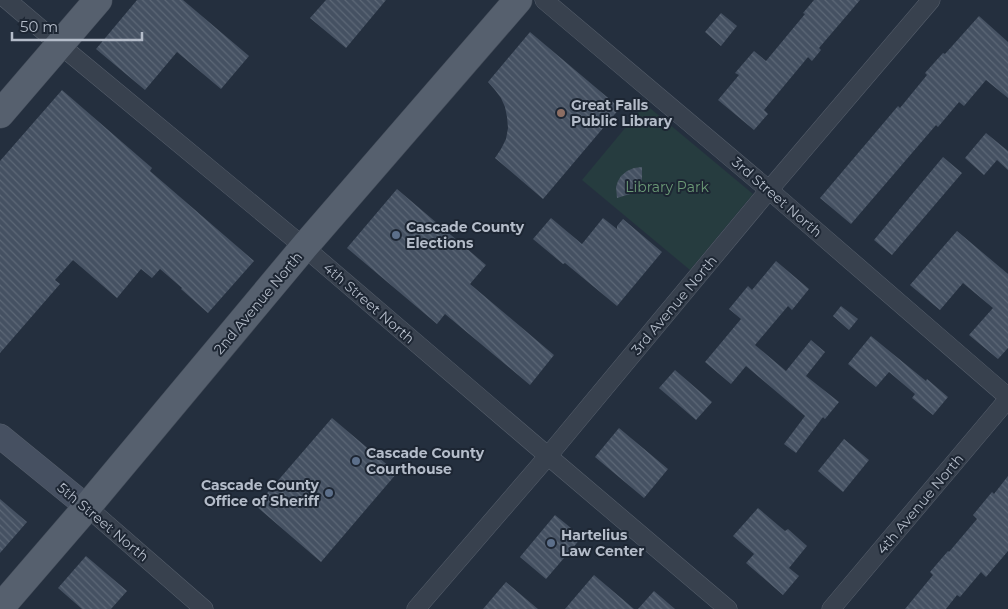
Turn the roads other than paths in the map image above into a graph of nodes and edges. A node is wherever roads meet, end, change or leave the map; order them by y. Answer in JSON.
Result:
{"nodes":[{"id":1,"x":7,"y":0,"type":"edge"},
{"id":2,"x":98,"y":0,"type":"edge"},
{"id":3,"x":518,"y":0,"type":"edge"},
{"id":4,"x":544,"y":0,"type":"edge"},
{"id":5,"x":931,"y":0,"type":"edge"},
{"id":6,"x":60,"y":45,"type":"junction"},
{"id":7,"x":0,"y":114,"type":"edge"},
{"id":8,"x":769,"y":190,"type":"junction"},
{"id":9,"x":304,"y":247,"type":"junction"},
{"id":10,"x":1008,"y":398,"type":"edge"},
{"id":11,"x":0,"y":436,"type":"edge"},
{"id":12,"x":548,"y":456,"type":"junction"},
{"id":13,"x":87,"y":507,"type":"junction"},
{"id":14,"x":0,"y":608,"type":"edge"},
{"id":15,"x":204,"y":609,"type":"edge"},
{"id":16,"x":416,"y":609,"type":"edge"},
{"id":17,"x":728,"y":609,"type":"edge"},
{"id":18,"x":832,"y":609,"type":"edge"}],
"edges":[{"from":1,"to":6,"type":"street","name":"4th Street North"},
{"from":2,"to":6,"type":"main road"},
{"from":3,"to":9,"type":"main road","name":"2nd Avenue North"},
{"from":4,"to":8,"type":"street","name":"3rd Street North"},
{"from":5,"to":8,"type":"street","name":"3rd Avenue North"},
{"from":6,"to":7,"type":"main road"},
{"from":6,"to":9,"type":"street","name":"4th Street North"},
{"from":8,"to":10,"type":"street","name":"3rd Street North"},
{"from":8,"to":12,"type":"street","name":"3rd Avenue North"},
{"from":9,"to":12,"type":"street","name":"4th Street North"},
{"from":9,"to":13,"type":"main road","name":"2nd Avenue North"},
{"from":10,"to":18,"type":"street","name":"4th Avenue North"},
{"from":11,"to":13,"type":"main road","name":"5th Street North"},
{"from":12,"to":16,"type":"street","name":"3rd Avenue North"},
{"from":12,"to":17,"type":"street","name":"4th Street North"},
{"from":13,"to":14,"type":"main road","name":"2nd Avenue North"},
{"from":13,"to":15,"type":"street","name":"5th Street North"}]}
